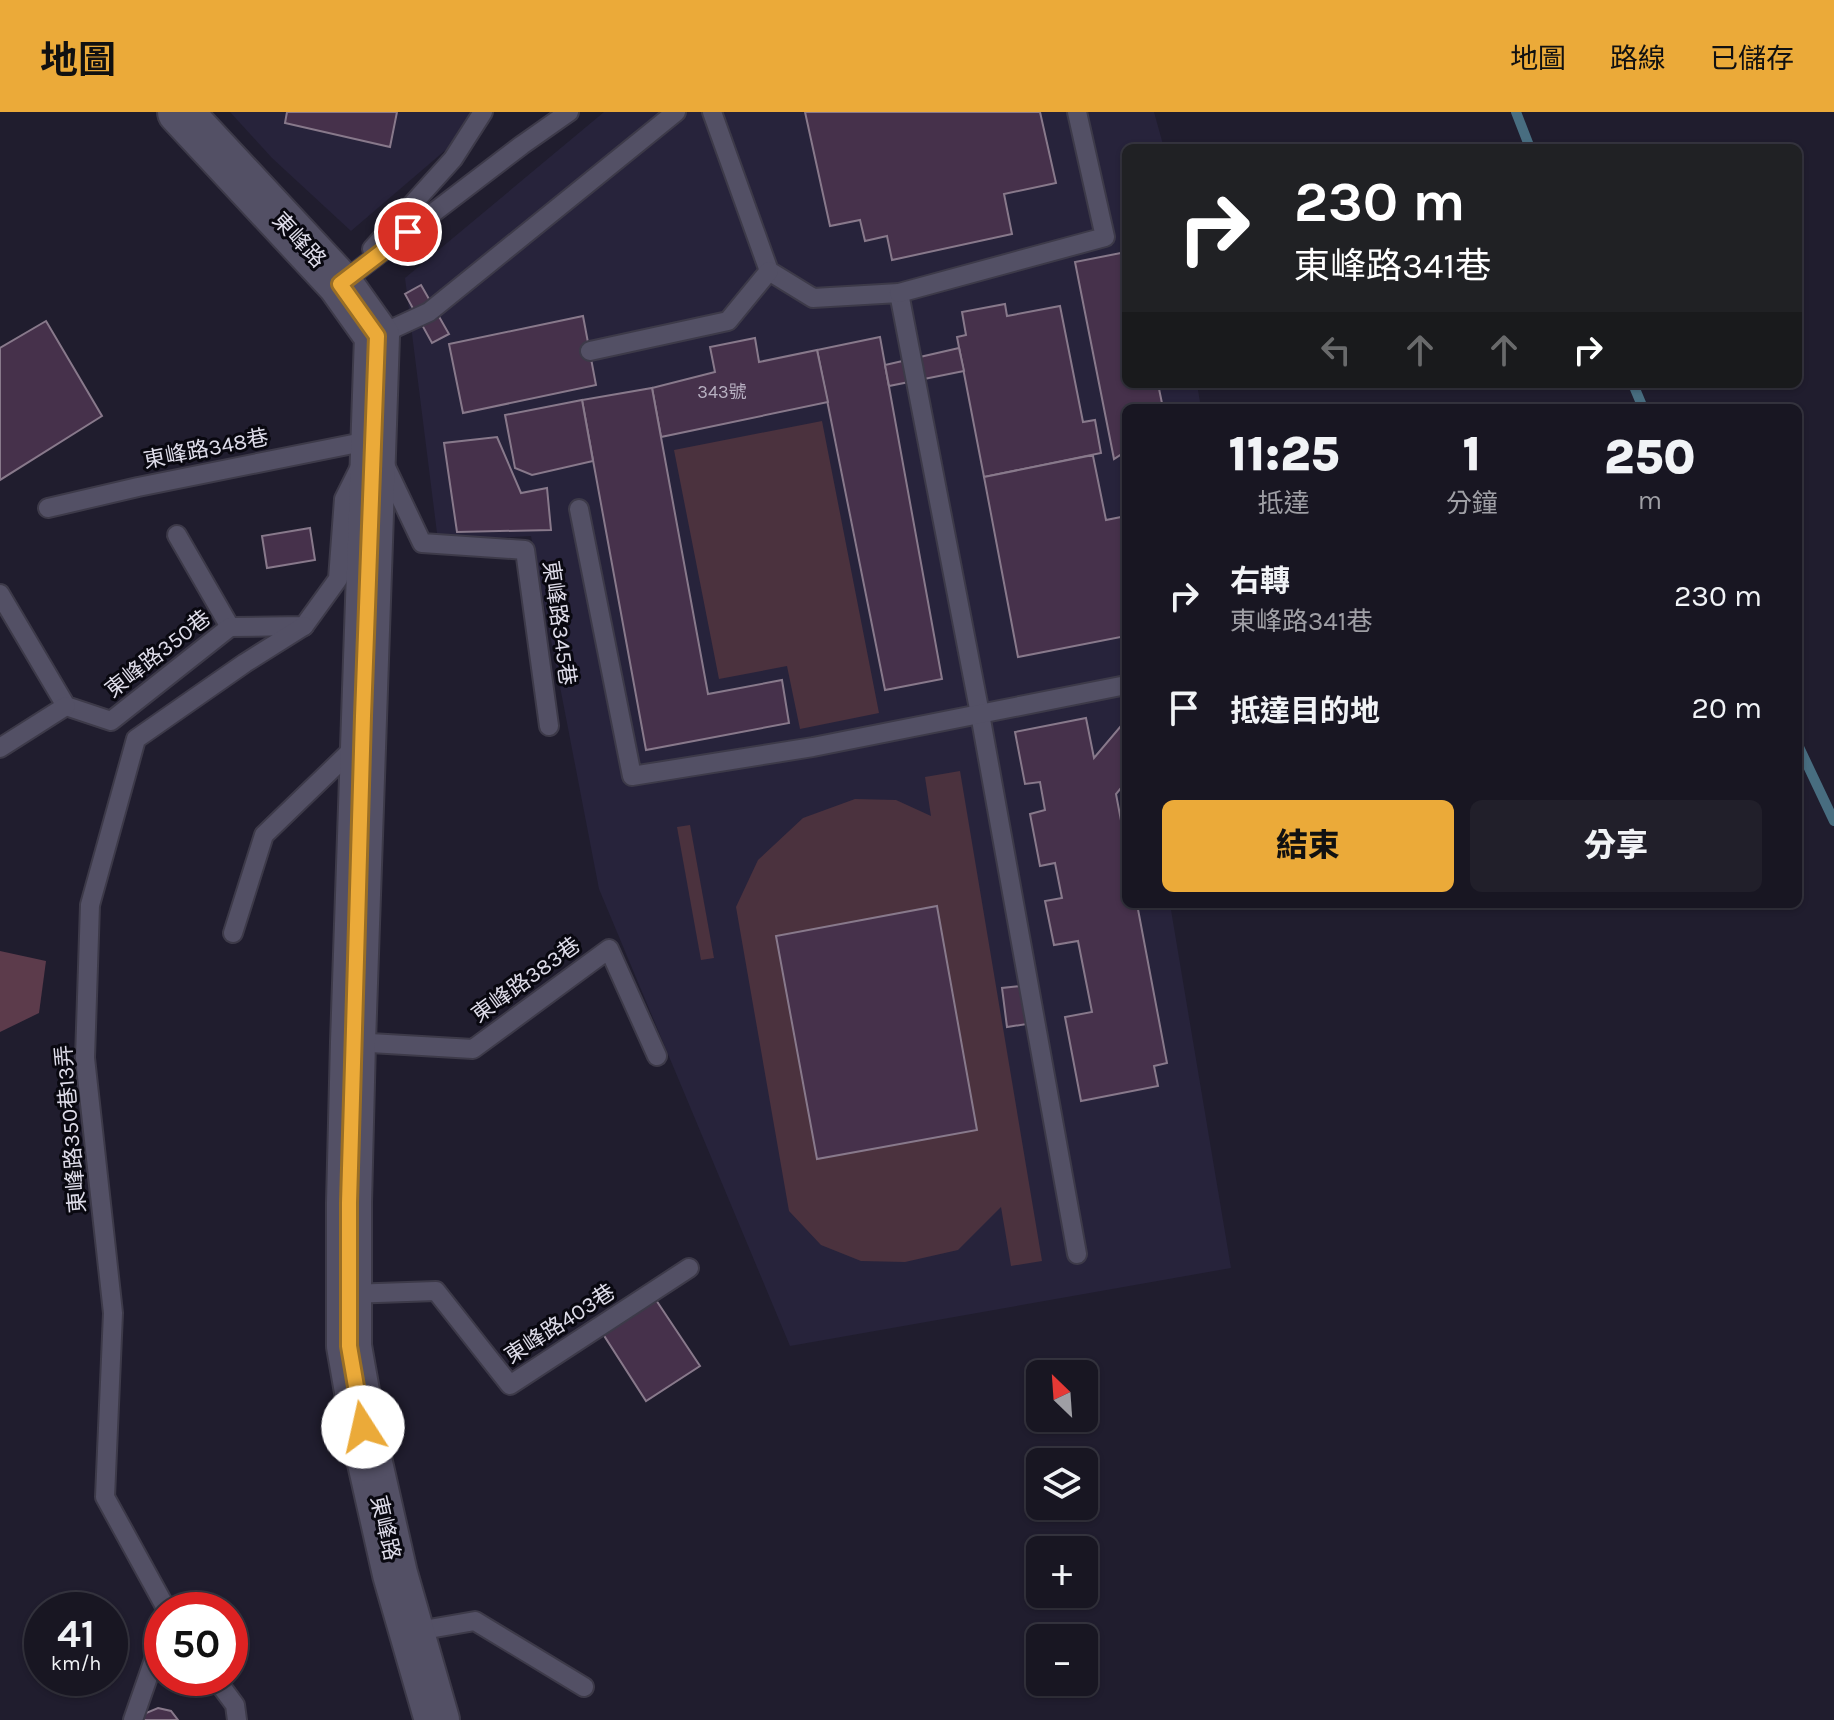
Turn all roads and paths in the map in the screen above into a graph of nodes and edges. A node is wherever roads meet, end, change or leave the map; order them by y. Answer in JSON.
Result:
{"nodes":[{"id":1,"x":180,"y":112,"type":"edge"},
{"id":2,"x":483,"y":112,"type":"edge"},
{"id":3,"x":569,"y":112,"type":"edge"},
{"id":4,"x":676,"y":112,"type":"edge"},
{"id":5,"x":712,"y":112,"type":"edge"},
{"id":6,"x":1077,"y":112,"type":"edge"},
{"id":7,"x":769,"y":271,"type":"junction"},
{"id":8,"x":340,"y":284,"type":"junction"},
{"id":9,"x":899,"y":293,"type":"junction"},
{"id":10,"x":377,"y":336,"type":"junction"},
{"id":11,"x":590,"y":351,"type":"dead end"},
{"id":12,"x":373,"y":440,"type":"junction"},
{"id":13,"x":48,"y":508,"type":"dead end"},
{"id":14,"x":579,"y":509,"type":"dead end"},
{"id":15,"x":177,"y":535,"type":"dead end"},
{"id":16,"x":0,"y":594,"type":"edge"},
{"id":17,"x":304,"y":626,"type":"junction"},
{"id":18,"x":230,"y":627,"type":"junction"},
{"id":19,"x":1122,"y":686,"type":"edge"},
{"id":20,"x":66,"y":706,"type":"junction"},
{"id":21,"x":980,"y":714,"type":"junction"},
{"id":22,"x":549,"y":726,"type":"dead end"},
{"id":23,"x":362,"y":741,"type":"junction"},
{"id":24,"x":0,"y":748,"type":"edge"},
{"id":25,"x":233,"y":933,"type":"dead end"},
{"id":26,"x":353,"y":1042,"type":"junction"},
{"id":27,"x":657,"y":1056,"type":"dead end"},
{"id":28,"x":1077,"y":1254,"type":"dead end"},
{"id":29,"x":689,"y":1268,"type":"dead end"},
{"id":30,"x":349,"y":1294,"type":"junction"},
{"id":31,"x":157,"y":1592,"type":"edge"},
{"id":32,"x":412,"y":1632,"type":"junction"},
{"id":33,"x":584,"y":1687,"type":"dead end"},
{"id":34,"x":144,"y":1689,"type":"edge"},
{"id":35,"x":228,"y":1696,"type":"edge"},
{"id":36,"x":133,"y":1720,"type":"edge"},
{"id":37,"x":237,"y":1720,"type":"edge"},
{"id":38,"x":437,"y":1720,"type":"edge"}],
"edges":[{"from":1,"to":8,"type":"main road","name":"東峰路"},
{"from":2,"to":8,"type":"lane"},
{"from":3,"to":8,"type":"lane"},
{"from":4,"to":10,"type":"lane"},
{"from":5,"to":7,"type":"lane"},
{"from":6,"to":9,"type":"lane"},
{"from":7,"to":9,"type":"lane"},
{"from":7,"to":11,"type":"lane"},
{"from":8,"to":10,"type":"main road","name":"東峰路"},
{"from":9,"to":21,"type":"lane"},
{"from":10,"to":12,"type":"main road","name":"東峰路"},
{"from":12,"to":13,"type":"lane","name":"東峰路348巷"},
{"from":12,"to":17,"type":"lane"},
{"from":12,"to":22,"type":"lane","name":"東峰路345巷"},
{"from":12,"to":23,"type":"main road","name":"東峰路"},
{"from":14,"to":21,"type":"lane"},
{"from":15,"to":18,"type":"lane"},
{"from":16,"to":20,"type":"lane"},
{"from":17,"to":18,"type":"lane","name":"東峰路350巷"},
{"from":17,"to":31,"type":"lane","name":"東峰路350巷13弄"},
{"from":18,"to":20,"type":"lane","name":"東峰路350巷"},
{"from":19,"to":21,"type":"lane"},
{"from":20,"to":24,"type":"lane"},
{"from":21,"to":28,"type":"lane"},
{"from":23,"to":25,"type":"lane"},
{"from":23,"to":26,"type":"main road","name":"東峰路"},
{"from":26,"to":27,"type":"lane","name":"東峰路383巷"},
{"from":26,"to":30,"type":"main road","name":"東峰路"},
{"from":29,"to":30,"type":"lane","name":"東峰路403巷"},
{"from":30,"to":32,"type":"main road","name":"東峰路"},
{"from":32,"to":33,"type":"lane"},
{"from":32,"to":38,"type":"main road","name":"東峰路"},
{"from":34,"to":36,"type":"lane"},
{"from":35,"to":37,"type":"lane"}]}
